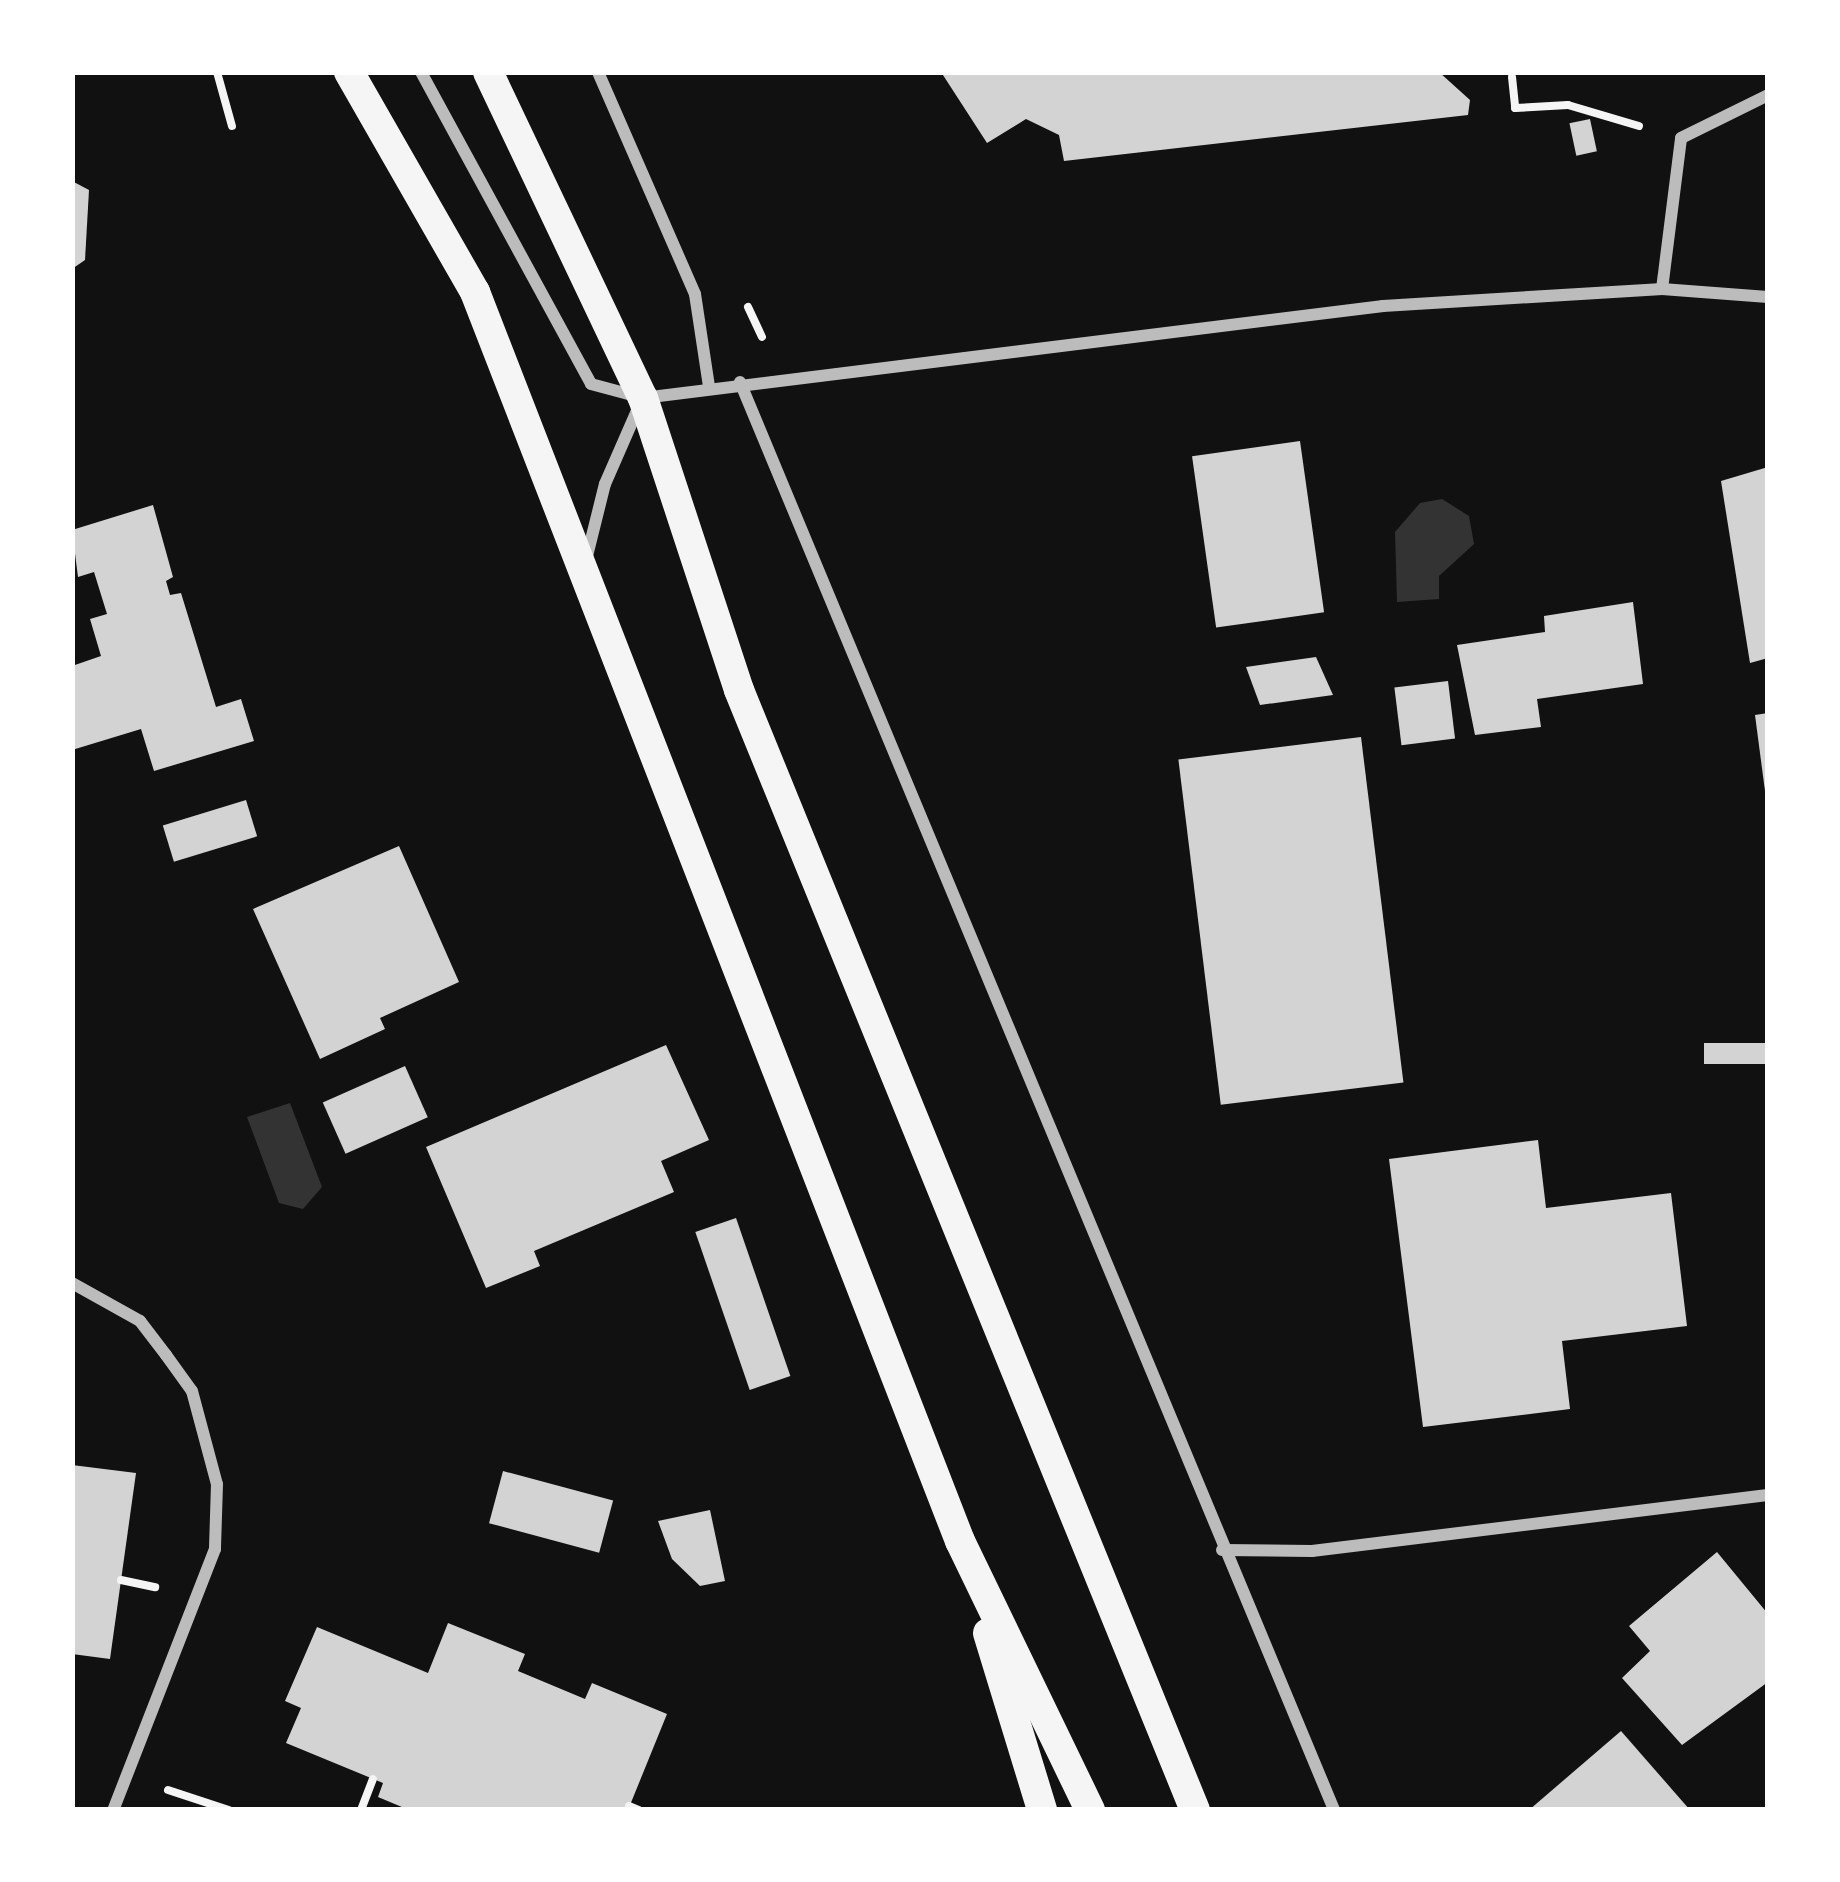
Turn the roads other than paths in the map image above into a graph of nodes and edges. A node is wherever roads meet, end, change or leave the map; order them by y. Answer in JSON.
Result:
{"nodes":[{"id":1,"x":349,"y":72,"type":"edge"},
{"id":2,"x":421,"y":72,"type":"edge"},
{"id":3,"x":488,"y":72,"type":"edge"},
{"id":4,"x":598,"y":72,"type":"edge"},
{"id":5,"x":1768,"y":94,"type":"edge"},
{"id":6,"x":1662,"y":289,"type":"junction"},
{"id":7,"x":1768,"y":297,"type":"edge"},
{"id":8,"x":740,"y":382,"type":"junction"},
{"id":9,"x":709,"y":387,"type":"junction"},
{"id":10,"x":643,"y":398,"type":"junction"},
{"id":11,"x":580,"y":579,"type":"junction"},
{"id":12,"x":72,"y":1283,"type":"edge"},
{"id":13,"x":1768,"y":1495,"type":"edge"},
{"id":14,"x":960,"y":1541,"type":"junction"},
{"id":15,"x":1222,"y":1550,"type":"junction"},
{"id":16,"x":113,"y":1810,"type":"edge"},
{"id":17,"x":1042,"y":1810,"type":"edge"},
{"id":18,"x":1090,"y":1810,"type":"edge"},
{"id":19,"x":1195,"y":1810,"type":"edge"},
{"id":20,"x":1334,"y":1810,"type":"edge"}],
"edges":[{"from":1,"to":11,"type":"main road"},
{"from":2,"to":10,"type":"street"},
{"from":3,"to":10,"type":"main road"},
{"from":4,"to":9,"type":"street"},
{"from":5,"to":6,"type":"street"},
{"from":6,"to":7,"type":"street"},
{"from":6,"to":8,"type":"street"},
{"from":8,"to":9,"type":"street"},
{"from":8,"to":15,"type":"street"},
{"from":9,"to":10,"type":"street"},
{"from":10,"to":11,"type":"street"},
{"from":10,"to":19,"type":"main road"},
{"from":11,"to":14,"type":"main road"},
{"from":12,"to":16,"type":"street"},
{"from":13,"to":15,"type":"street"},
{"from":14,"to":17,"type":"main road"},
{"from":14,"to":18,"type":"main road"},
{"from":15,"to":20,"type":"street"}]}
